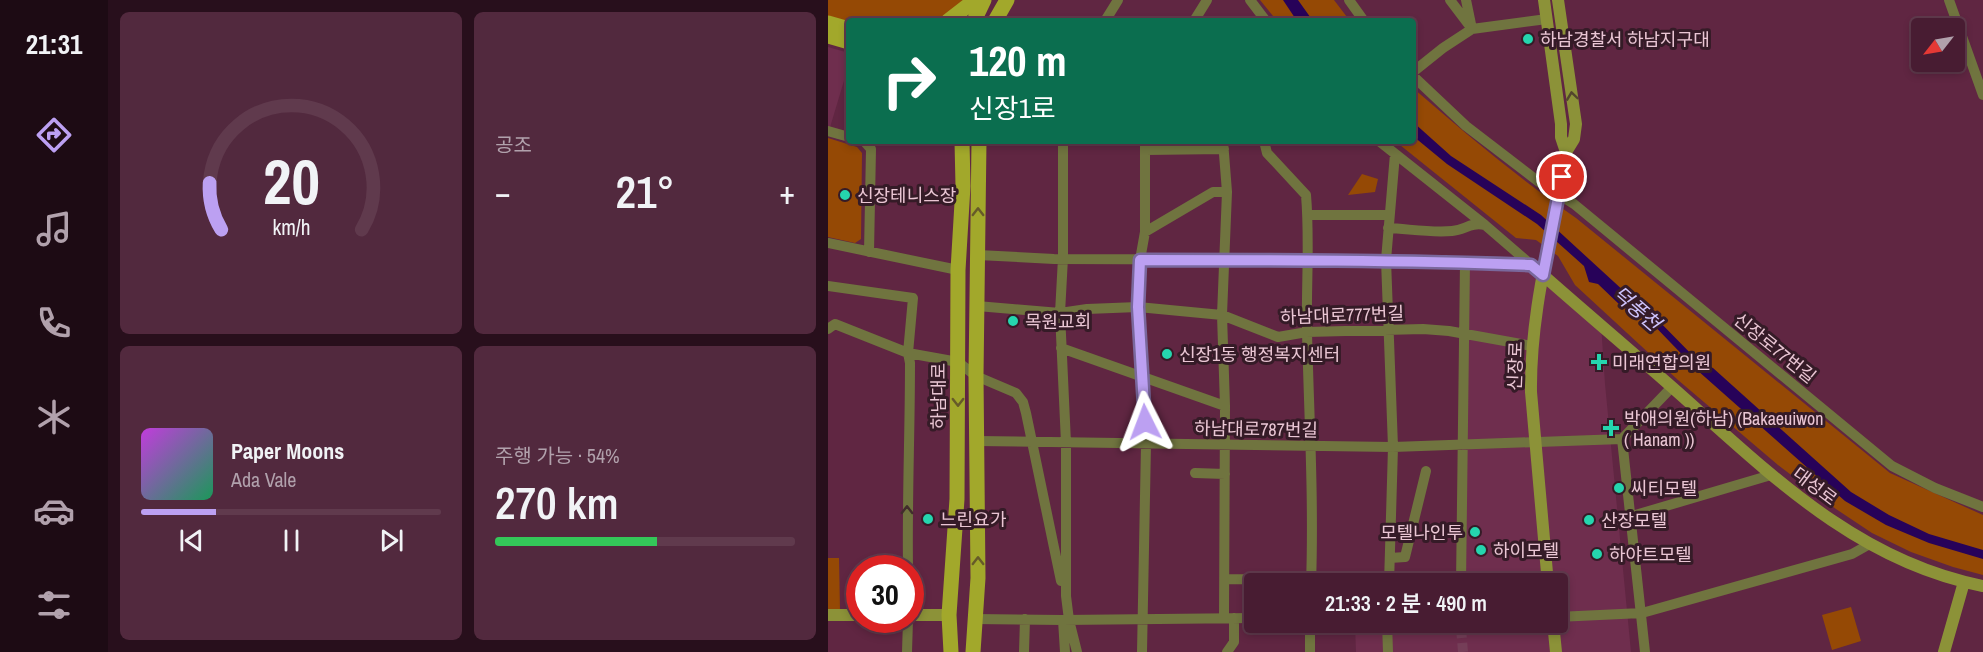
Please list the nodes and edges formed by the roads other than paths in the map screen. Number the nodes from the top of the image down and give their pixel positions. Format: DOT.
graph roads {
  1 [pos="1007,0"];
  2 [pos="1118,0"];
  3 [pos="1207,0"];
  4 [pos="1250,0"];
  5 [pos="1349,0"];
  6 [pos="1450,0"];
  7 [pos="1466,0"];
  8 [pos="1544,0"];
  9 [pos="1558,0"];
  10 [pos="1949,0"];
  11 [pos="980,1"];
  12 [pos="953,18"];
  13 [pos="977,18"];
  14 [pos="997,18"];
  15 [pos="1107,18"];
  16 [pos="1196,18"];
  17 [pos="1264,18"];
  18 [pos="1362,18"];
  19 [pos="1547,19"];
  20 [pos="828,23"];
  21 [pos="846,28"];
  22 [pos="1472,29"];
  23 [pos="828,36"];
  24 [pos="1563,36"];
  25 [pos="1549,37"];
  26 [pos="846,41"];
  27 [pos="1416,71"];
  28 [pos="1416,77"];
  29 [pos="1983,95"];
  30 [pos="828,131"];
  31 [pos="846,135"];
  32 [pos="867,144"];
  33 [pos="955,144"];
  34 [pos="962,144"];
  35 [pos="979,144"];
  36 [pos="1063,144"];
  37 [pos="1265,144"];
  38 [pos="1383,144"];
  39 [pos="1224,145"];
  40 [pos="1145,146"];
  41 [pos="1566,152"];
  42 [pos="1395,154"];
  43 [pos="963,186"];
  44 [pos="1227,192"];
  45 [pos="1558,197"];
  46 [pos="1308,215"];
  47 [pos="1389,216"];
  48 [pos="1485,225"];
  49 [pos="1388,228"];
  50 [pos="1145,232"];
  51 [pos="828,243"];
  52 [pos="869,252"];
  53 [pos="978,255"];
  54 [pos="1063,258"];
  55 [pos="1140,260"];
  56 [pos="1224,260"];
  57 [pos="1308,260"];
  58 [pos="1386,260"];
  59 [pos="1465,262"];
  60 [pos="1531,265"];
  61 [pos="958,270"];
  62 [pos="1543,275"];
  63 [pos="828,286"];
  64 [pos="977,306"];
  65 [pos="1138,307"];
  66 [pos="1060,313"];
  67 [pos="1222,315"];
  68 [pos="830,325"];
  69 [pos="1387,329"];
  70 [pos="1307,332"];
  71 [pos="1464,333"];
  72 [pos="1532,346"];
  73 [pos="1061,348"];
  74 [pos="908,353"];
  75 [pos="958,363"];
  76 [pos="976,376"];
  77 [pos="1143,377"];
  78 [pos="1672,387"];
  79 [pos="1224,406"];
  80 [pos="1623,440"];
  81 [pos="977,441"];
  82 [pos="1535,442"];
  83 [pos="1033,443"];
  84 [pos="1066,443"];
  85 [pos="1146,444"];
  86 [pos="1224,445"];
  87 [pos="1312,446"];
  88 [pos="1462,446"];
  89 [pos="1392,447"];
  90 [pos="1426,471"];
  91 [pos="1195,472"];
  92 [pos="1225,474"];
  93 [pos="1771,475"];
  94 [pos="1983,507"];
  95 [pos="1632,516"];
  96 [pos="1868,544"];
  97 [pos="908,555"];
  98 [pos="1390,558"];
  99 [pos="1312,573"];
  100 [pos="1389,573"];
  101 [pos="1461,573"];
  102 [pos="1547,573"];
  103 [pos="1225,579"];
  104 [pos="1244,580"];
  105 [pos="1964,582"];
  106 [pos="1983,586"];
  107 [pos="1066,596"];
  108 [pos="1642,613"];
  109 [pos="828,615"];
  110 [pos="846,615"];
  111 [pos="924,615"];
  112 [pos="949,615"];
  113 [pos="1568,616"];
  114 [pos="1229,618"];
  115 [pos="1244,618"];
  116 [pos="974,619"];
  117 [pos="1025,619"];
  118 [pos="1066,620"];
  119 [pos="1142,620"];
  120 [pos="908,633"];
  121 [pos="1310,633"];
  122 [pos="1387,633"];
  123 [pos="1554,633"];
  124 [pos="907,652"];
  125 [pos="951,652"];
  126 [pos="973,652"];
  127 [pos="1024,652"];
  128 [pos="1065,652"];
  129 [pos="1077,652"];
  130 [pos="1142,652"];
  131 [pos="1227,652"];
  132 [pos="1310,652"];
  133 [pos="1388,652"];
  134 [pos="1556,652"];
  135 [pos="1645,652"];
  136 [pos="1944,652"];
  1 -- 14 [label="main road"];
  2 -- 15 [label="street"];
  3 -- 16 [label="street"];
  4 -- 17 [label="street"];
  5 -- 18 [label="street"];
  6 -- 22 [label="street"];
  7 -- 22 [label="street"];
  8 -- 19 [label="street, 신장로"];
  9 -- 24 [label="street, 신장로"];
  10 -- 29 [label="street"];
  11 -- 12 [label="main road"];
  11 -- 13 [label="main road"];
  19 -- 22 [label="street"];
  19 -- 25 [label="street, 신장로"];
  20 -- 21 [label="main road"];
  22 -- 27 [label="street"];
  23 -- 26 [label="main road"];
  24 -- 25 [label="street"];
  41 -- 24 [label="street, 신장로, one-way"];
  25 -- 41 [label="street, 신장로"];
  28 -- 45 [label="street, 신장로77번길"];
  30 -- 31 [label="street"];
  32 -- 52 [label="street"];
  33 -- 43 [label="main road"];
  34 -- 43 [label="main road, 하남대로"];
  53 -- 35 [label="main road, 하남대로, one-way"];
  36 -- 54 [label="street"];
  37 -- 46 [label="street"];
  38 -- 42 [label="street"];
  39 -- 40 [label="street"];
  39 -- 44 [label="street"];
  40 -- 50 [label="street"];
  41 -- 45 [label="street, 신장로"];
  42 -- 47 [label="street"];
  42 -- 48 [label="street"];
  43 -- 61 [label="main road, 하남대로"];
  44 -- 50 [label="street"];
  44 -- 56 [label="street"];
  45 -- 62 [label="street, 신장로"];
  45 -- 94 [label="street, 신장로77번길"];
  46 -- 47 [label="street"];
  46 -- 57 [label="street"];
  47 -- 49 [label="street"];
  48 -- 49 [label="street"];
  48 -- 60 [label="street"];
  49 -- 58 [label="street"];
  50 -- 55 [label="street"];
  51 -- 52 [label="street"];
  52 -- 61 [label="street"];
  53 -- 54 [label="street"];
  53 -- 64 [label="main road, 하남대로"];
  54 -- 55 [label="street"];
  54 -- 66 [label="street"];
  55 -- 56 [label="street"];
  55 -- 65 [label="street"];
  56 -- 57 [label="street"];
  56 -- 67 [label="street"];
  57 -- 58 [label="street"];
  57 -- 70 [label="street"];
  58 -- 59 [label="street"];
  58 -- 69 [label="street"];
  59 -- 60 [label="street"];
  59 -- 71 [label="street"];
  60 -- 62 [label="street"];
  61 -- 75 [label="main road, 하남대로"];
  62 -- 72 [label="street, 신장로"];
  62 -- 78 [label="street, 대성로"];
  63 -- 74 [label="street"];
  64 -- 66 [label="street, 하남대로777번길"];
  64 -- 76 [label="main road, 하남대로"];
  65 -- 66 [label="street, 하남대로777번길"];
  65 -- 67 [label="street, 하남대로777번길"];
  65 -- 77 [label="street"];
  66 -- 73 [label="street"];
  67 -- 70 [label="street, 하남대로777번길"];
  67 -- 79 [label="street"];
  68 -- 74 [label="street"];
  69 -- 70 [label="street, 하남대로777번길"];
  69 -- 71 [label="street, 하남대로777번길"];
  69 -- 89 [label="street"];
  70 -- 87 [label="street"];
  71 -- 72 [label="street, 하남대로777번길"];
  71 -- 88 [label="street"];
  72 -- 82 [label="street, 신장로"];
  73 -- 77 [label="street"];
  73 -- 84 [label="street"];
  74 -- 75 [label="street"];
  97 -- 74 [label="street, one-way"];
  75 -- 76 [label="street"];
  75 -- 112 [label="main road, 하남대로, one-way"];
  76 -- 81 [label="main road, 하남대로"];
  76 -- 83 [label="street"];
  77 -- 79 [label="street"];
  77 -- 85 [label="street"];
  78 -- 80 [label="street"];
  78 -- 93 [label="street, 대성로"];
  79 -- 86 [label="street"];
  80 -- 82 [label="street, 하남대로787번길"];
  80 -- 95 [label="street"];
  81 -- 83 [label="street, 하남대로787번길"];
  116 -- 81 [label="main road, 하남대로, one-way"];
  82 -- 88 [label="street, 하남대로787번길"];
  82 -- 102 [label="street, 신장로"];
  83 -- 84 [label="street, 하남대로787번길"];
  83 -- 107 [label="street"];
  84 -- 85 [label="street, 하남대로787번길"];
  84 -- 107 [label="street"];
  85 -- 86 [label="street, 하남대로787번길"];
  85 -- 119 [label="street"];
  86 -- 87 [label="street, 하남대로787번길"];
  86 -- 92 [label="street"];
  87 -- 89 [label="street, 하남대로787번길"];
  87 -- 99 [label="street"];
  88 -- 89 [label="street, 하남대로787번길"];
  88 -- 101 [label="street"];
  89 -- 98 [label="street"];
  90 -- 98 [label="street"];
  91 -- 92 [label="street"];
  92 -- 103 [label="street"];
  93 -- 95 [label="street"];
  93 -- 96 [label="street, 대성로"];
  95 -- 108 [label="street"];
  96 -- 105 [label="street, 대성로"];
  96 -- 108 [label="street"];
  98 -- 100 [label="street"];
  103 -- 104 [label="street"];
  103 -- 114 [label="street"];
  105 -- 106 [label="street, 대성로"];
  105 -- 136 [label="street"];
  107 -- 118 [label="street"];
  108 -- 113 [label="street"];
  108 -- 135 [label="street"];
  109 -- 110 [label="street"];
  111 -- 112 [label="street"];
  112 -- 125 [label="main road, 하남대로"];
  114 -- 115 [label="street"];
  114 -- 119 [label="street"];
  114 -- 131 [label="street"];
  116 -- 117 [label="street"];
  116 -- 126 [label="main road, 하남대로"];
  117 -- 118 [label="street"];
  117 -- 127 [label="street"];
  118 -- 119 [label="street"];
  118 -- 128 [label="street"];
  118 -- 129 [label="street"];
  119 -- 130 [label="street"];
  120 -- 124 [label="street"];
  121 -- 132 [label="street"];
  122 -- 133 [label="street"];
  123 -- 134 [label="street"];
}
